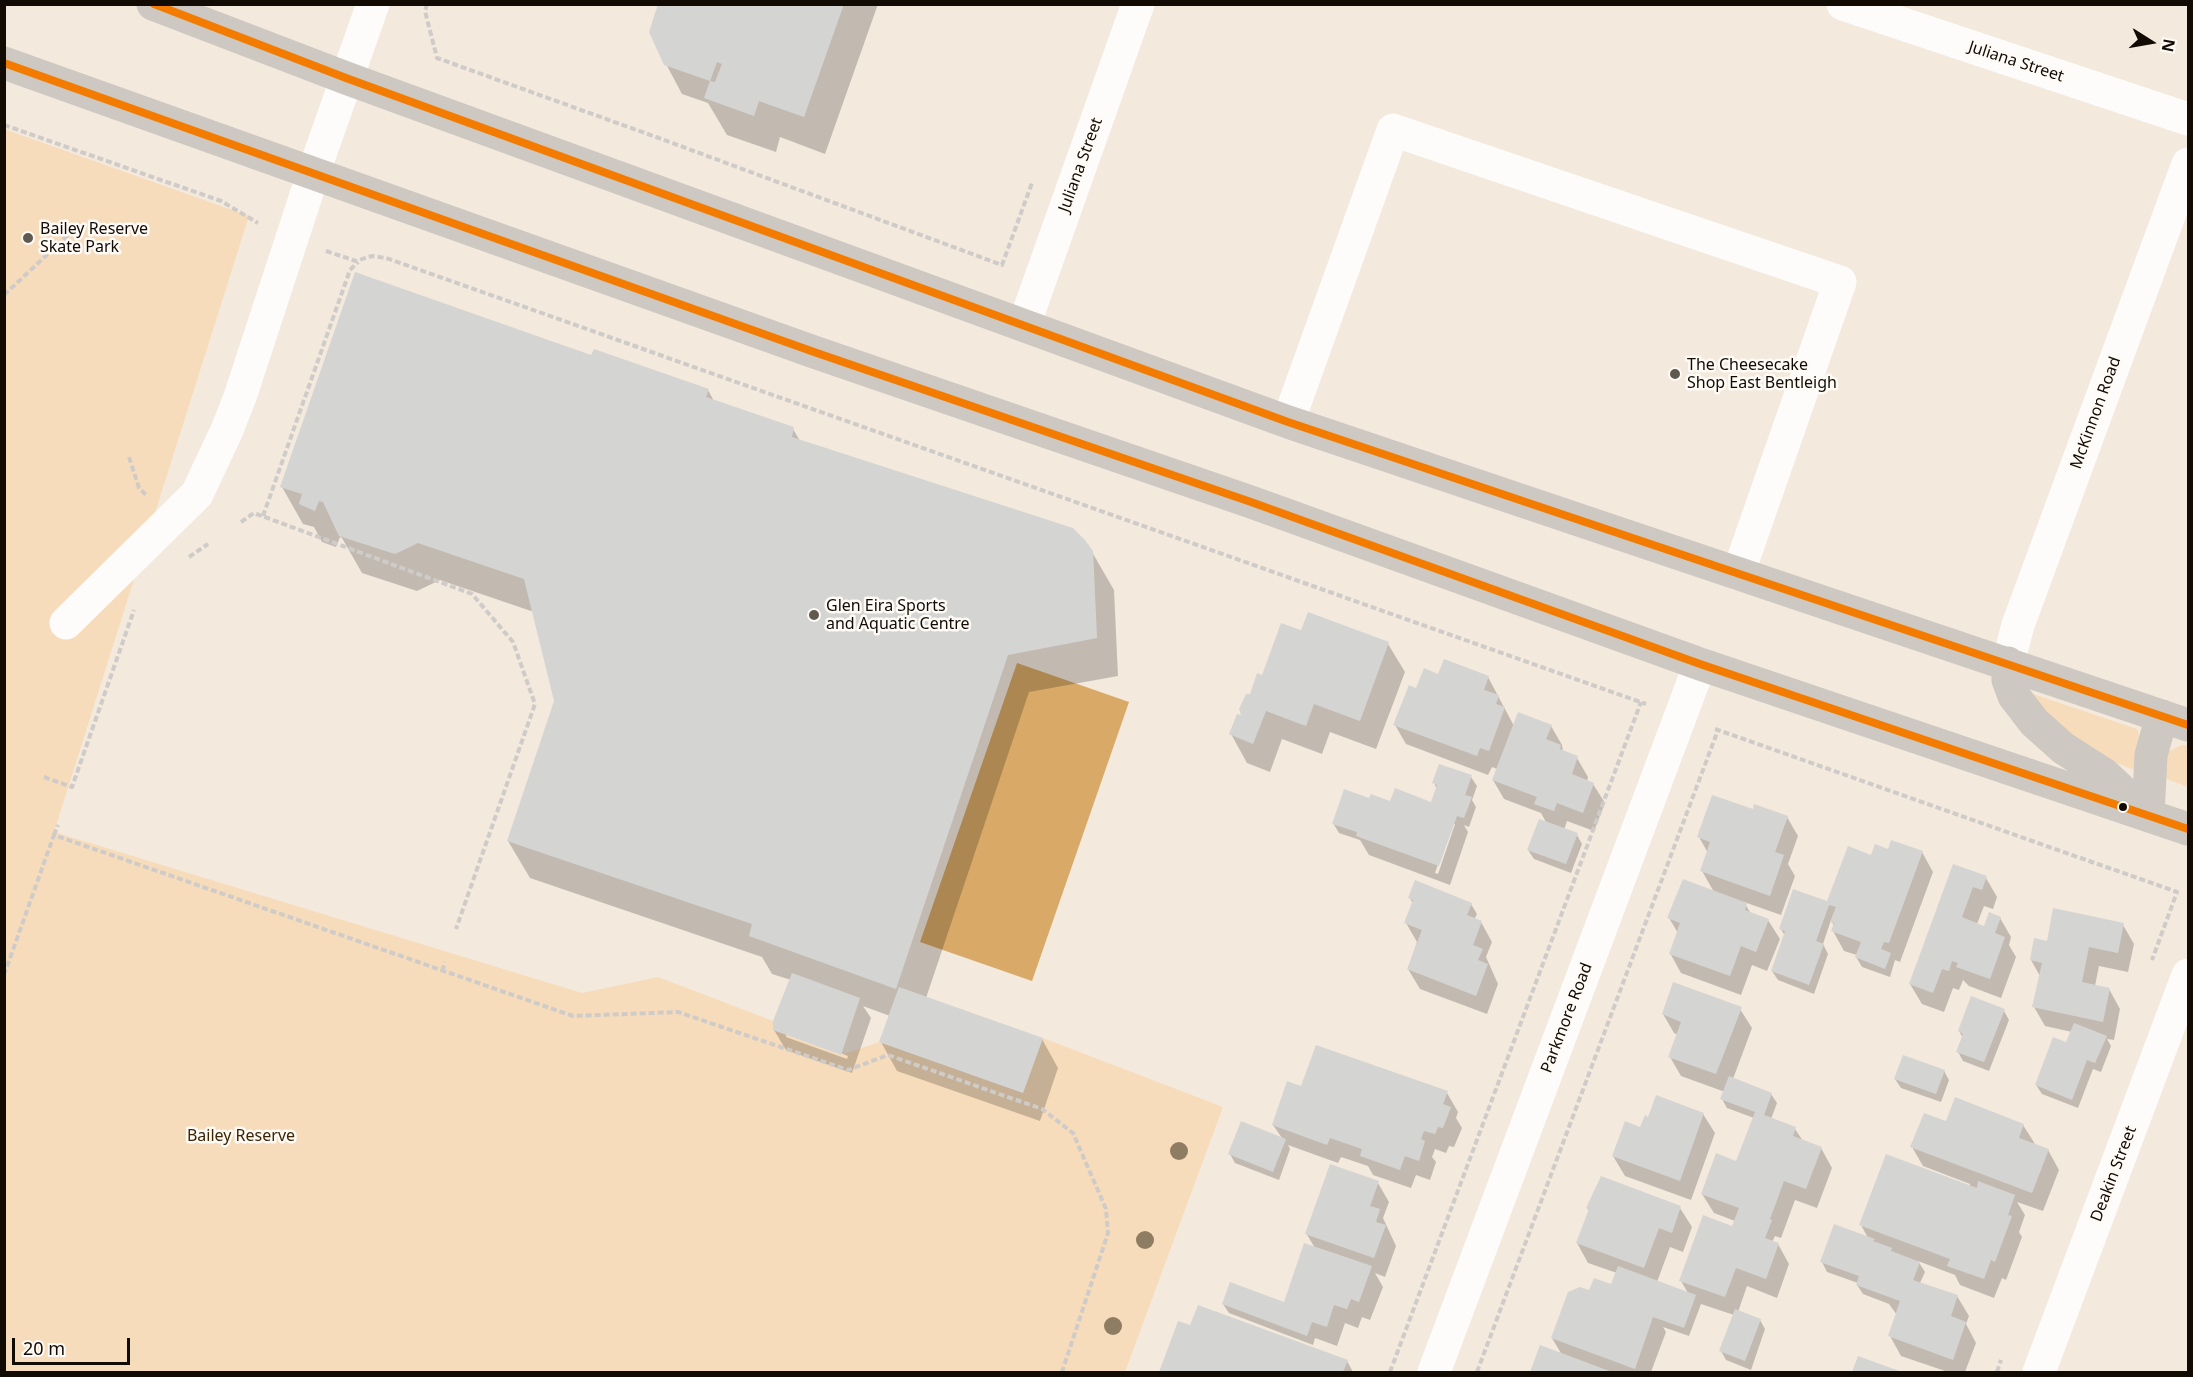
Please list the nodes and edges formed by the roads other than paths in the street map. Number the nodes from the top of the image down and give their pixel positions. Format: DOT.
graph roads {
  1 [pos="153,4"];
  2 [pos="373,4"];
  3 [pos="1138,4"];
  4 [pos="1844,4"];
  5 [pos="4,63"];
  6 [pos="346,78"];
  7 [pos="2188,119"];
  8 [pos="2188,164"];
  9 [pos="313,174"];
  10 [pos="1024,325"];
  11 [pos="1288,422"];
  12 [pos="1738,574"];
  13 [pos="66,622"];
  14 [pos="2008,663"];
  15 [pos="1700,664"];
  16 [pos="2175,720"];
  17 [pos="2148,815"];
  18 [pos="2188,829"];
  19 [pos="2188,975"];
  20 [pos="1434,1372"];
  21 [pos="2039,1372"];
  1 -- 6 [label="main road"];
  2 -- 6 [label="street"];
  3 -- 10 [label="street, Juliana Street"];
  4 -- 7 [label="street, Juliana Street"];
  5 -- 9 [label="main road"];
  6 -- 9 [label="street"];
  6 -- 10 [label="main road"];
  8 -- 14 [label="street, McKinnon Road"];
  9 -- 13 [label="street"];
  9 -- 15 [label="main road"];
  10 -- 11 [label="main road"];
  11 -- 12 [label="main road"];
  11 -- 12 [label="street"];
  12 -- 14 [label="main road"];
  14 -- 16 [label="main road"];
  14 -- 17 [label="main road"];
  15 -- 17 [label="main road"];
  15 -- 20 [label="street, Parkmore Road"];
  16 -- 17 [label="main road"];
  17 -- 18 [label="main road"];
  19 -- 21 [label="street, Deakin Street"];
}
